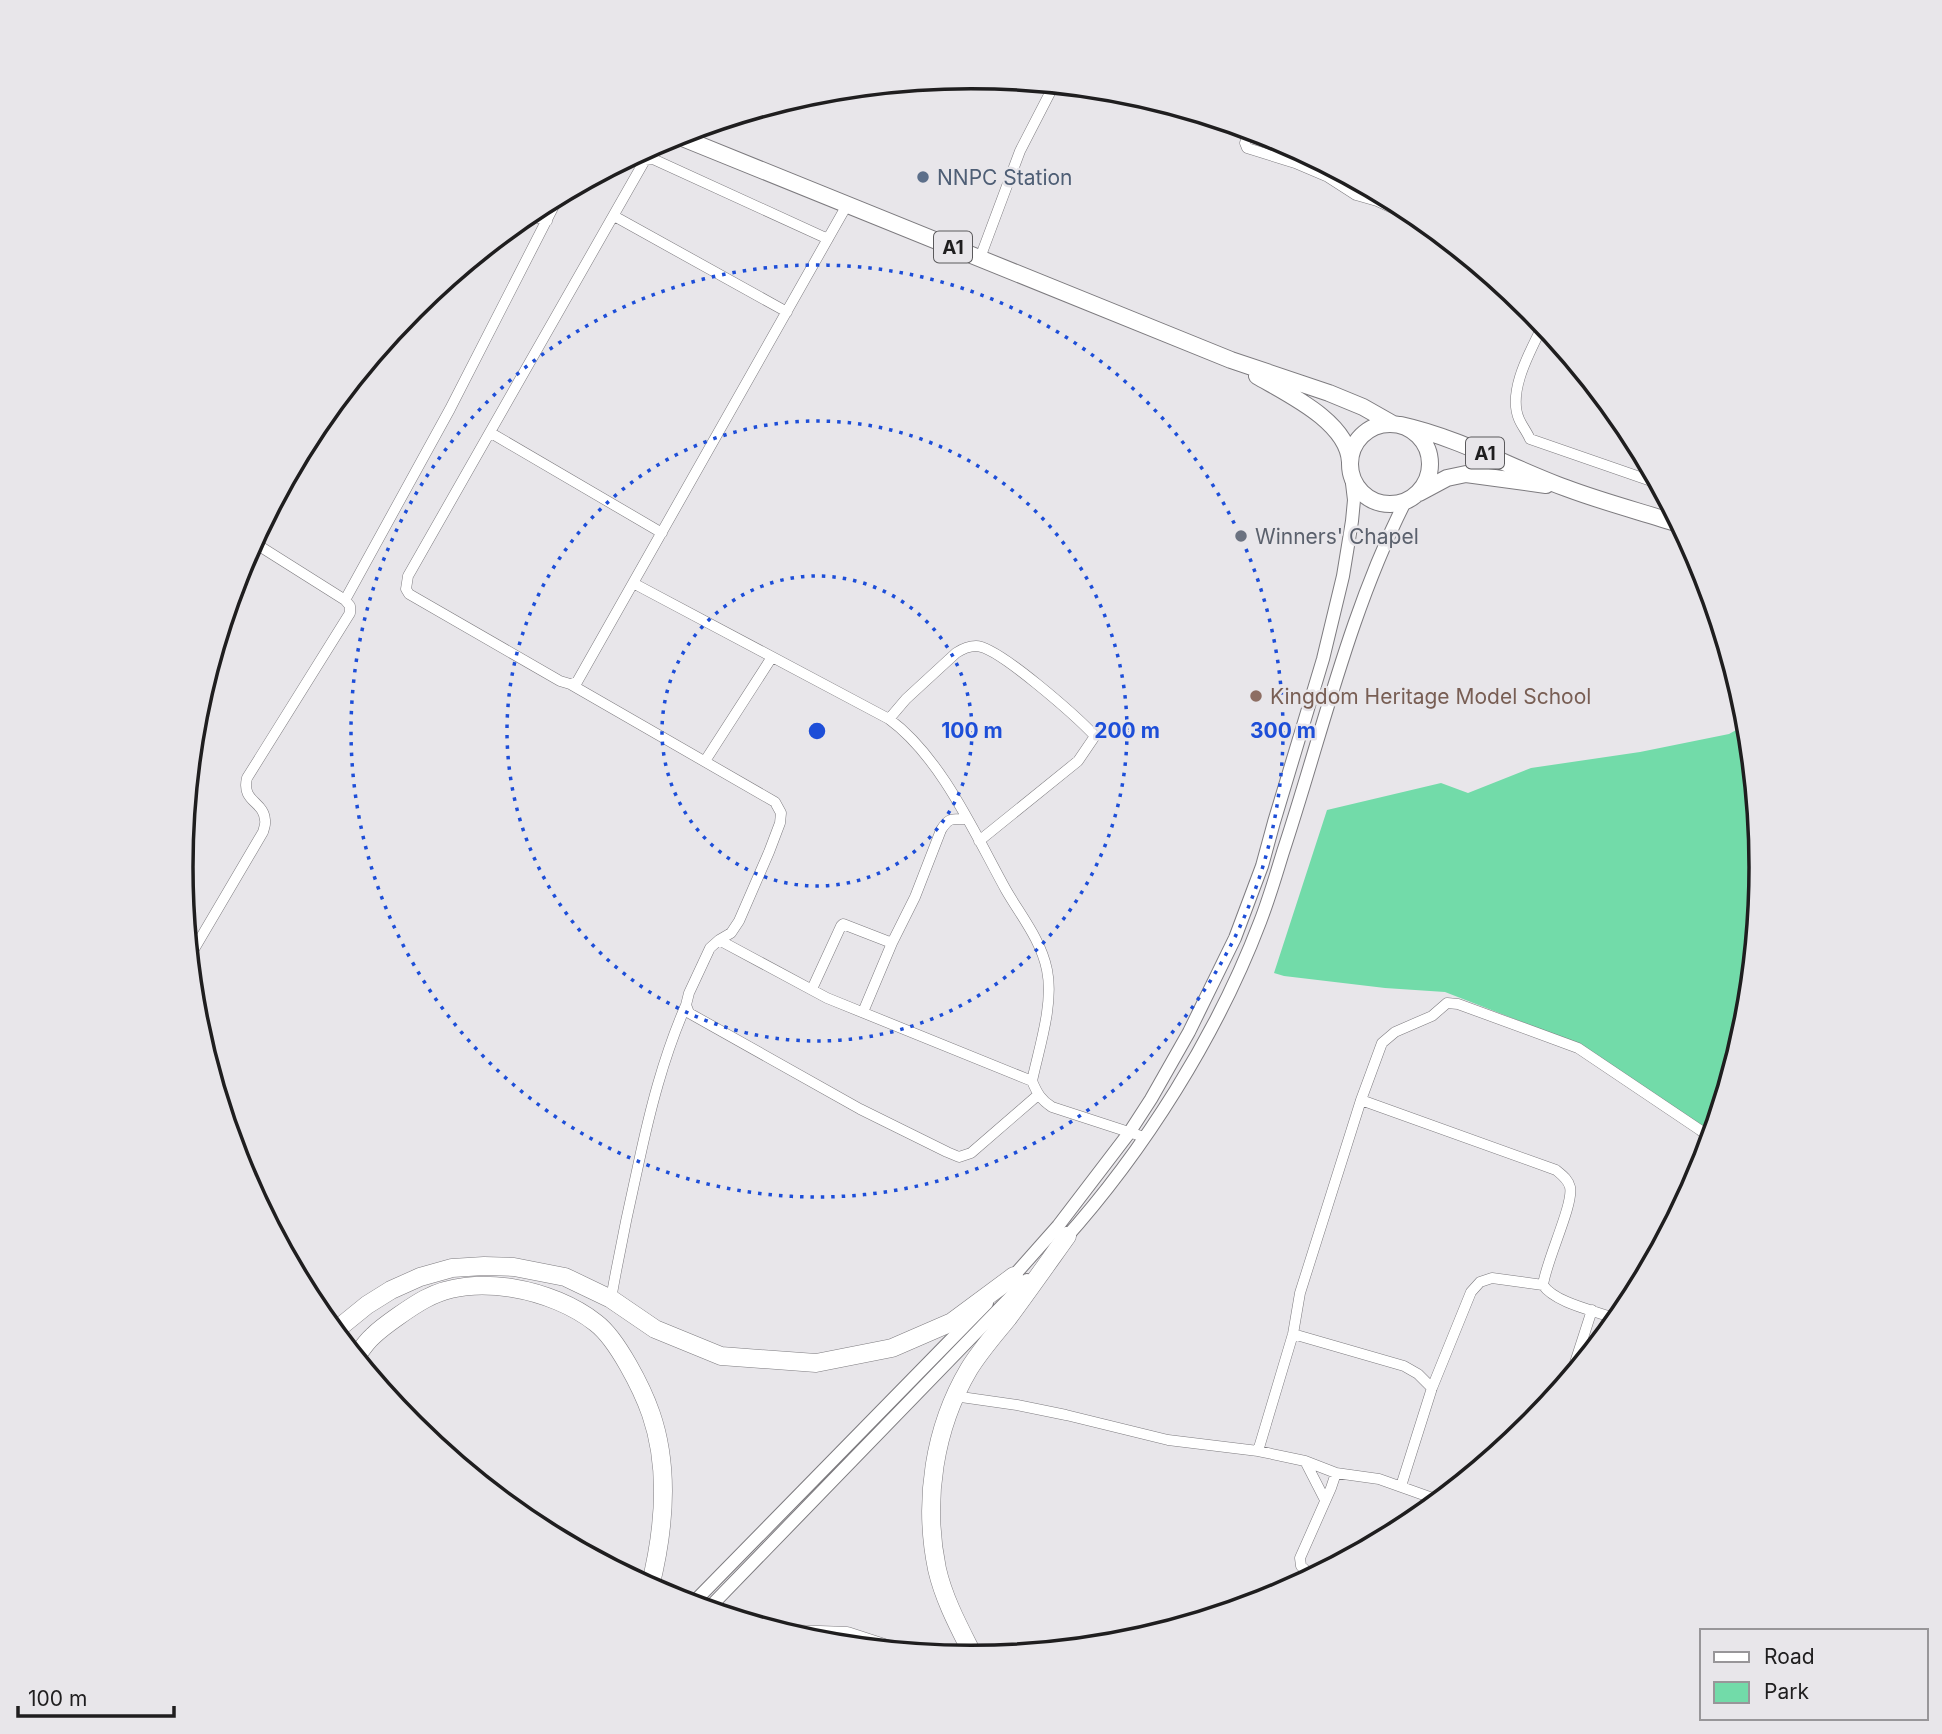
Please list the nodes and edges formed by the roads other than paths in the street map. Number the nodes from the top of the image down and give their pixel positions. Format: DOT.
graph roads {
  1 [pos="1050,94"];
  2 [pos="1246,140"];
  3 [pos="691,142"];
  4 [pos="647,160"];
  5 [pos="644,161"];
  6 [pos="1369,199"];
  7 [pos="847,205"];
  8 [pos="551,213"];
  9 [pos="614,216"];
  10 [pos="541,219"];
  11 [pos="547,221"];
  12 [pos="828,239"];
  13 [pos="980,258"];
  14 [pos="787,312"];
  15 [pos="1538,335"];
  16 [pos="1231,360"];
  17 [pos="1397,425"];
  18 [pos="491,433"];
  19 [pos="1351,470"];
  20 [pos="1646,479"];
  21 [pos="1565,488"];
  22 [pos="1411,498"];
  23 [pos="1668,520"];
  24 [pos="662,533"];
  25 [pos="262,548"];
  26 [pos="634,583"];
  27 [pos="345,600"];
  28 [pos="772,657"];
  29 [pos="570,684"];
  30 [pos="889,719"];
  31 [pos="705,761"];
  32 [pos="966,819"];
  33 [pos="1274,822"];
  34 [pos="1291,829"];
  35 [pos="979,841"];
  36 [pos="1235,938"];
  37 [pos="719,940"];
  38 [pos="197,943"];
  39 [pos="892,943"];
  40 [pos="1251,945"];
  41 [pos="812,989"];
  42 [pos="686,1005"];
  43 [pos="863,1012"];
  44 [pos="1032,1081"];
  45 [pos="1038,1095"];
  46 [pos="1361,1100"];
  47 [pos="1702,1131"];
  48 [pos="1129,1133"];
  49 [pos="1144,1137"];
  50 [pos="1067,1236"];
  51 [pos="1014,1276"];
  52 [pos="1543,1285"];
  53 [pos="611,1299"];
  54 [pos="1592,1310"];
  55 [pos="1606,1315"];
  56 [pos="343,1325"];
  57 [pos="1293,1334"];
  58 [pos="362,1350"];
  59 [pos="1580,1351"];
  60 [pos="1432,1388"];
  61 [pos="954,1396"];
  62 [pos="1258,1451"];
  63 [pos="1305,1461"];
  64 [pos="1336,1473"];
  65 [pos="1401,1486"];
  66 [pos="1428,1496"];
  67 [pos="1325,1500"];
  68 [pos="1305,1570"];
  69 [pos="652,1576"];
  70 [pos="700,1596"];
  71 [pos="716,1601"];
  72 [pos="968,1645"];
  1 -- 13 [label="street"];
  2 -- 6 [label="street"];
  3 -- 7 [label="highway, A1"];
  4 -- 12 [label="street"];
  5 -- 9 [label="street"];
  7 -- 12 [label="street"];
  7 -- 13 [label="highway, A1"];
  8 -- 11 [label="street"];
  9 -- 14 [label="street"];
  9 -- 18 [label="street"];
  10 -- 11 [label="street"];
  11 -- 27 [label="street"];
  12 -- 14 [label="street"];
  13 -- 16 [label="highway, A1"];
  14 -- 24 [label="street"];
  15 -- 20 [label="street"];
  16 -- 17 [label="highway, A1"];
  16 -- 19 [label="highway, A1"];
  17 -- 19 [label="highway"];
  17 -- 21 [label="highway, A1"];
  17 -- 22 [label="highway"];
  18 -- 24 [label="street"];
  18 -- 29 [label="street"];
  19 -- 22 [label="highway"];
  19 -- 33 [label="street"];
  21 -- 22 [label="highway, A1"];
  21 -- 23 [label="highway, A1"];
  22 -- 34 [label="street"];
  24 -- 26 [label="street"];
  25 -- 27 [label="street"];
  26 -- 28 [label="street"];
  26 -- 29 [label="street"];
  27 -- 38 [label="street"];
  28 -- 30 [label="street"];
  28 -- 31 [label="street"];
  29 -- 31 [label="street"];
  30 -- 32 [label="street"];
  30 -- 35 [label="street"];
  31 -- 37 [label="street"];
  32 -- 35 [label="street"];
  32 -- 39 [label="street"];
  33 -- 34 [label="street"];
  33 -- 36 [label="street"];
  34 -- 40 [label="street"];
  35 -- 44 [label="street"];
  36 -- 40 [label="street"];
  36 -- 48 [label="street"];
  37 -- 41 [label="street"];
  37 -- 42 [label="street"];
  39 -- 41 [label="street"];
  39 -- 43 [label="street"];
  40 -- 49 [label="street"];
  41 -- 43 [label="street"];
  42 -- 45 [label="street"];
  42 -- 53 [label="street"];
  43 -- 44 [label="street"];
  44 -- 45 [label="street"];
  45 -- 48 [label="street"];
  46 -- 47 [label="street"];
  46 -- 52 [label="street"];
  46 -- 57 [label="street"];
  48 -- 49 [label="street"];
  48 -- 51 [label="street"];
  49 -- 50 [label="street"];
  50 -- 61 [label="highway"];
  50 -- 71 [label="street"];
  51 -- 53 [label="highway"];
  51 -- 70 [label="street"];
  52 -- 54 [label="street"];
  52 -- 60 [label="street"];
  53 -- 56 [label="highway"];
  54 -- 55 [label="street"];
  54 -- 59 [label="street"];
  57 -- 60 [label="street"];
  57 -- 62 [label="street"];
  58 -- 69 [label="highway"];
  60 -- 65 [label="street"];
  61 -- 62 [label="street"];
  61 -- 72 [label="highway"];
  62 -- 63 [label="street"];
  63 -- 64 [label="street"];
  63 -- 67 [label="street"];
  64 -- 65 [label="street"];
  64 -- 67 [label="street"];
  65 -- 66 [label="street"];
  67 -- 68 [label="street"];
}
